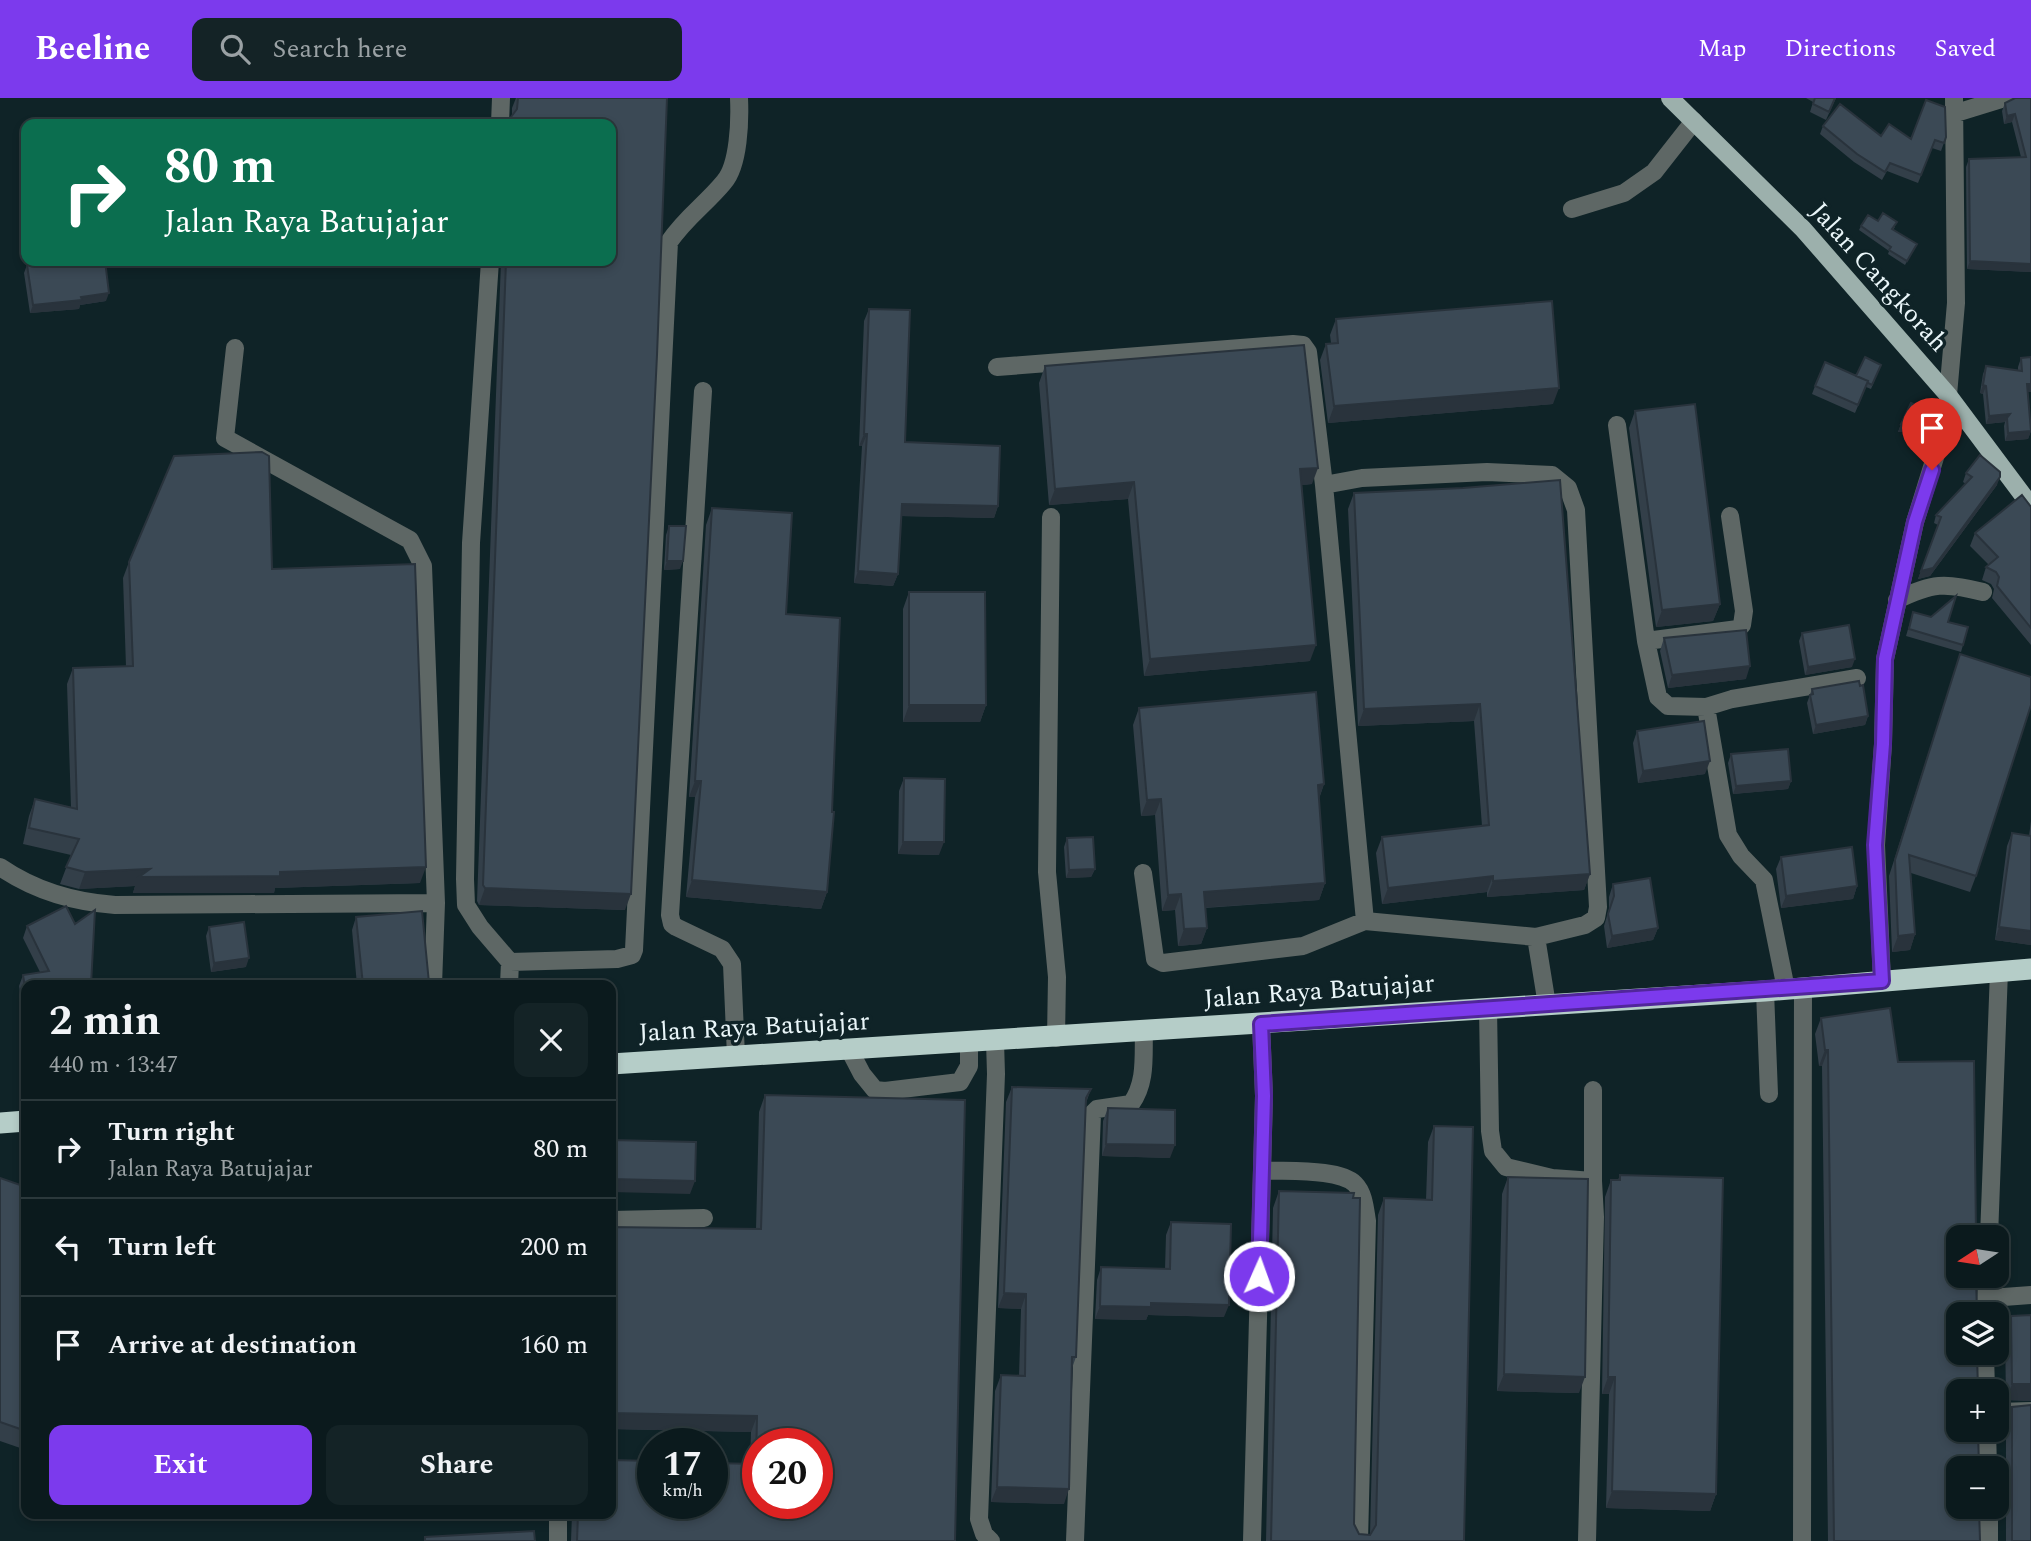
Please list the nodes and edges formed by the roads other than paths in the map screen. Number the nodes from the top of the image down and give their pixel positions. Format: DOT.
graph roads {
  1 [pos="501,98"];
  2 [pos="739,98"];
  3 [pos="1670,98"];
  4 [pos="2005,98"];
  5 [pos="1954,106"];
  6 [pos="500,119"];
  7 [pos="1694,121"];
  8 [pos="1572,209"];
  9 [pos="490,266"];
  10 [pos="235,348"];
  11 [pos="997,367"];
  12 [pos="704,391"];
  13 [pos="1948,395"];
  14 [pos="1616,425"];
  15 [pos="1324,485"];
  16 [pos="2031,506"];
  17 [pos="1730,516"];
  18 [pos="1051,517"];
  19 [pos="1983,592"];
  20 [pos="1897,600"];
  21 [pos="1646,641"];
  22 [pos="1857,678"];
  23 [pos="1706,707"];
  24 [pos="0,867"];
  25 [pos="1143,873"];
  26 [pos="436,903"];
  27 [pos="1365,921"];
  28 [pos="1536,937"];
  29 [pos="510,962"];
  30 [pos="2031,969"];
  31 [pos="1999,971"];
  32 [pos="433,980"];
  33 [pos="509,980"];
  34 [pos="1882,981"];
  35 [pos="1785,989"];
  36 [pos="1548,1005"];
  37 [pos="1488,1008"];
  38 [pos="1261,1024"];
  39 [pos="1144,1030"];
  40 [pos="1056,1038"];
  41 [pos="995,1041"];
  42 [pos="969,1043"];
  43 [pos="849,1049"];
  44 [pos="736,1056"];
  45 [pos="616,1064"];
  46 [pos="1592,1090"];
  47 [pos="1769,1094"];
  48 [pos="21,1121"];
  49 [pos="0,1123"];
  50 [pos="1262,1170"];
  51 [pos="1593,1181"];
  52 [pos="704,1218"];
  53 [pos="616,1220"];
  54 [pos="1989,1225"];
  55 [pos="2031,1295"];
  56 [pos="1990,1302"];
  57 [pos="2031,1411"];
  58 [pos="2009,1412"];
  59 [pos="558,1519"];
  60 [pos="1989,1519"];
  61 [pos="558,1541"];
  62 [pos="991,1541"];
  63 [pos="1075,1541"];
  64 [pos="1252,1541"];
  65 [pos="1359,1541"];
  66 [pos="1587,1541"];
  67 [pos="1802,1541"];
  68 [pos="1989,1541"];
  1 -- 6 [label="street"];
  2 -- 29 [label="street"];
  3 -- 7 [label="main road, Jalan Cangkorah"];
  4 -- 5 [label="street"];
  5 -- 13 [label="street"];
  7 -- 8 [label="street"];
  7 -- 13 [label="main road, Jalan Cangkorah"];
  9 -- 29 [label="street"];
  10 -- 26 [label="street"];
  11 -- 15 [label="street"];
  12 -- 44 [label="street"];
  13 -- 16 [label="main road, Jalan Cangkorah"];
  13 -- 20 [label="street"];
  14 -- 21 [label="street"];
  15 -- 27 [label="street"];
  15 -- 28 [label="street"];
  17 -- 21 [label="street"];
  18 -- 40 [label="street"];
  19 -- 20 [label="street"];
  20 -- 34 [label="street"];
  21 -- 23 [label="street"];
  22 -- 23 [label="street"];
  23 -- 35 [label="street"];
  24 -- 26 [label="street"];
  25 -- 27 [label="street"];
  26 -- 32 [label="street"];
  27 -- 28 [label="street"];
  28 -- 36 [label="street"];
  29 -- 33 [label="street"];
  30 -- 31 [label="highway, Jalan Raya Batujajar"];
  31 -- 34 [label="highway, Jalan Raya Batujajar"];
  31 -- 54 [label="street"];
  34 -- 35 [label="highway, Jalan Raya Batujajar"];
  35 -- 36 [label="highway, Jalan Raya Batujajar"];
  35 -- 47 [label="street"];
  35 -- 67 [label="street"];
  36 -- 37 [label="highway, Jalan Raya Batujajar"];
  37 -- 38 [label="highway, Jalan Raya Batujajar"];
  37 -- 51 [label="street"];
  38 -- 39 [label="highway, Jalan Raya Batujajar"];
  38 -- 50 [label="street"];
  39 -- 40 [label="highway, Jalan Raya Batujajar"];
  39 -- 63 [label="street"];
  40 -- 41 [label="highway, Jalan Raya Batujajar"];
  41 -- 42 [label="highway, Jalan Raya Batujajar"];
  41 -- 62 [label="street"];
  42 -- 43 [label="highway, Jalan Raya Batujajar"];
  42 -- 43 [label="street"];
  43 -- 44 [label="highway, Jalan Raya Batujajar"];
  44 -- 45 [label="highway, Jalan Raya Batujajar"];
  46 -- 51 [label="street"];
  48 -- 49 [label="highway"];
  50 -- 64 [label="street"];
  50 -- 65 [label="street"];
  51 -- 66 [label="street"];
  52 -- 53 [label="street"];
  55 -- 56 [label="street"];
  57 -- 58 [label="street"];
  59 -- 61 [label="street"];
  60 -- 68 [label="street"];
}
